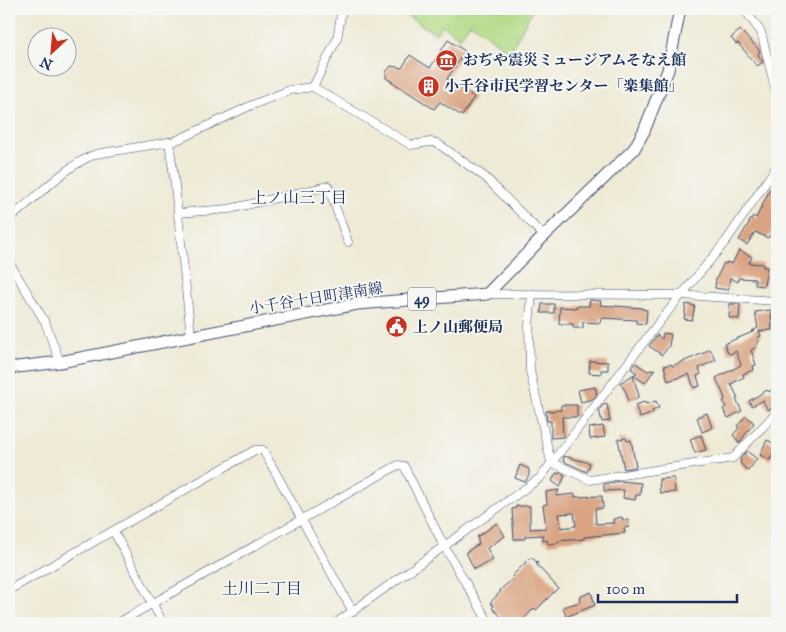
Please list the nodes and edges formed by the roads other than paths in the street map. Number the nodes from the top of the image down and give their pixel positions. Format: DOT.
graph roads {
  1 [pos="342,9"];
  2 [pos="680,9"];
  3 [pos="744,9"];
  4 [pos="313,87"];
  5 [pos="777,96"];
  6 [pos="169,142"];
  7 [pos="777,166"];
  8 [pos="178,213"];
  9 [pos="9,219"];
  10 [pos="544,236"];
  11 [pos="348,242"];
  12 [pos="9,262"];
  13 [pos="487,294"];
  14 [pos="532,294"];
  15 [pos="681,295"];
  16 [pos="777,301"];
  17 [pos="191,336"];
  18 [pos="60,362"];
  19 [pos="9,368"];
  20 [pos="777,412"];
  21 [pos="551,462"];
  22 [pos="300,520"];
  23 [pos="114,532"];
  24 [pos="444,546"];
  25 [pos="9,590"];
  26 [pos="153,604"];
  27 [pos="353,612"];
  28 [pos="118,623"];
  29 [pos="163,623"];
  30 [pos="336,623"];
  31 [pos="489,623"];
  1 -- 4 [label="street"];
  2 -- 10 [label="main road"];
  3 -- 5 [label="street"];
  4 -- 6 [label="street"];
  4 -- 10 [label="street"];
  6 -- 8 [label="street"];
  6 -- 9 [label="street"];
  7 -- 15 [label="street"];
  8 -- 11 [label="street"];
  8 -- 17 [label="street"];
  10 -- 13 [label="main road"];
  12 -- 18 [label="street"];
  13 -- 14 [label="street"];
  13 -- 17 [label="main road, 小千谷十日町津南線 / 49"];
  14 -- 15 [label="street"];
  14 -- 21 [label="street"];
  15 -- 16 [label="street"];
  15 -- 21 [label="street"];
  17 -- 18 [label="main road, 小千谷十日町津南線 / 49"];
  18 -- 19 [label="main road, 小千谷十日町津南線 / 49"];
  20 -- 21 [label="street"];
  21 -- 24 [label="street"];
  22 -- 23 [label="street"];
  22 -- 24 [label="street"];
  22 -- 26 [label="street"];
  22 -- 27 [label="street"];
  23 -- 25 [label="street"];
  23 -- 26 [label="street"];
  24 -- 27 [label="street"];
  24 -- 31 [label="street"];
  26 -- 28 [label="street"];
  26 -- 29 [label="street"];
  27 -- 30 [label="street"];
}
